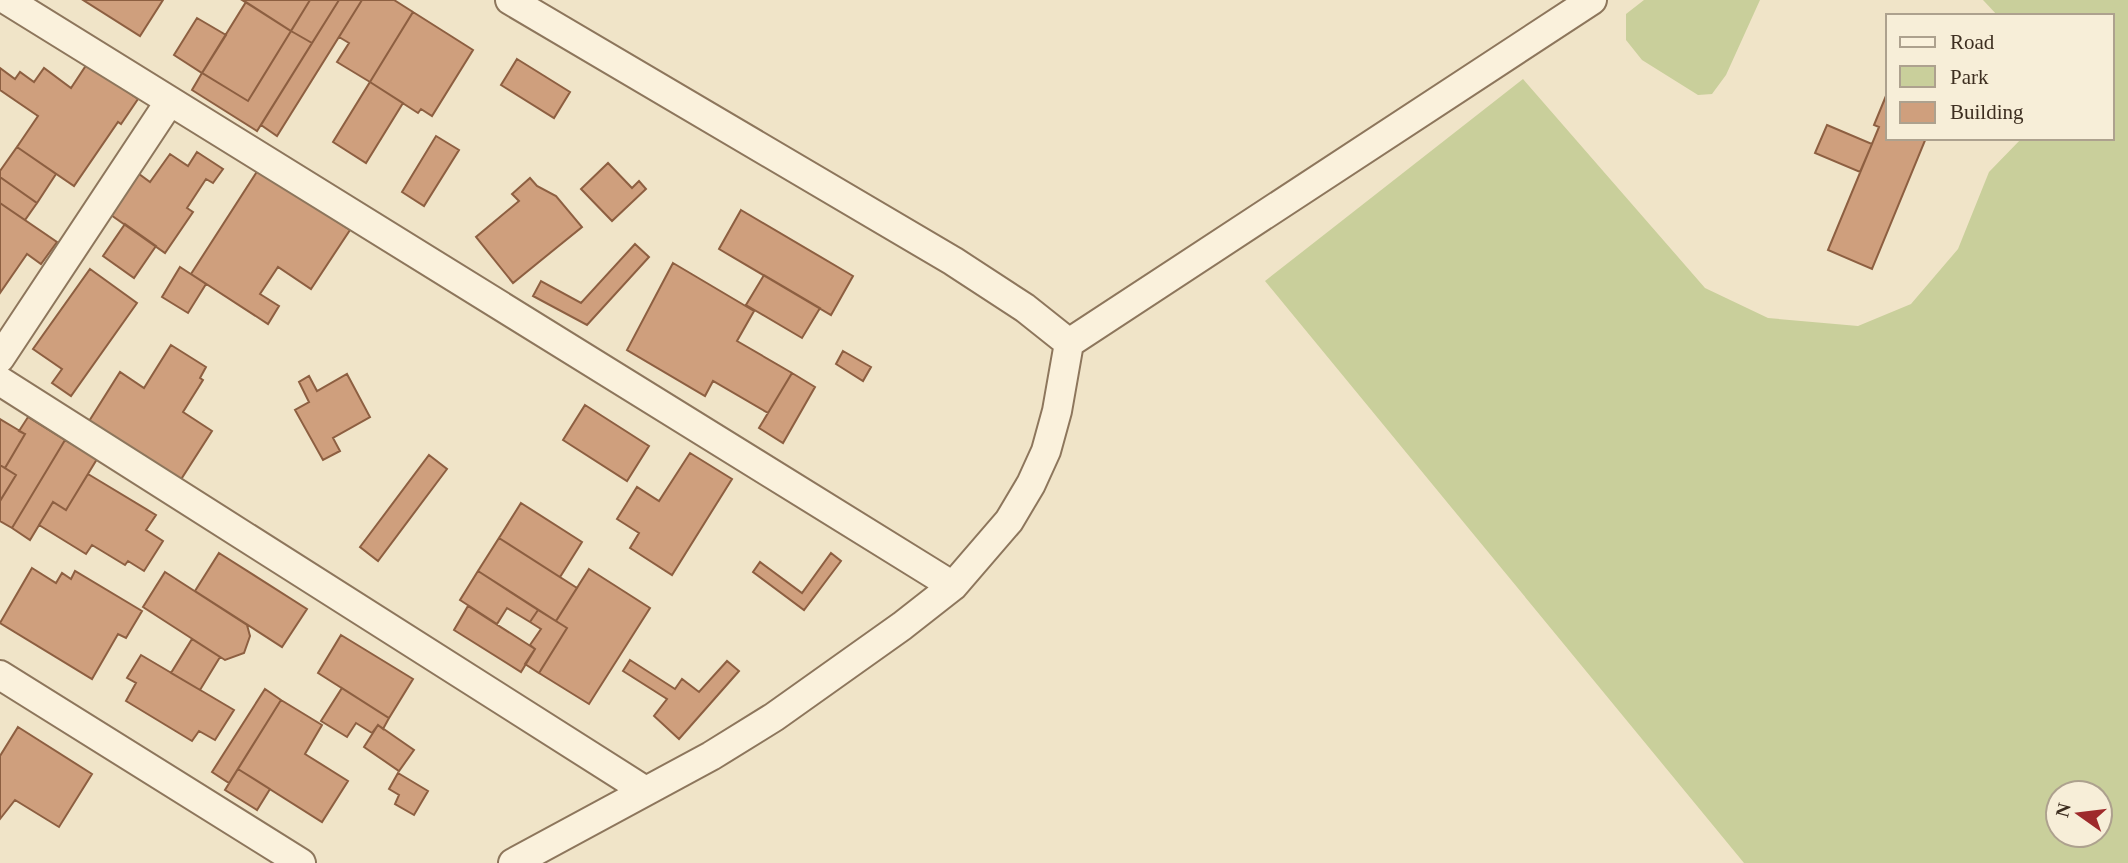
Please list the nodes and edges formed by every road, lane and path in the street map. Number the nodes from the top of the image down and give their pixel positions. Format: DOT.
graph roads {
  1 [pos="7,0"];
  2 [pos="510,0"];
  3 [pos="1592,0"];
  4 [pos="170,101"];
  5 [pos="1069,343"];
  6 [pos="0,358"];
  7 [pos="0,381"];
  8 [pos="953,586"];
  9 [pos="0,675"];
  10 [pos="644,790"];
  11 [pos="301,863"];
  12 [pos="513,863"];
  1 -- 4 [label="street"];
  2 -- 5 [label="street"];
  3 -- 5 [label="street"];
  4 -- 6 [label="street"];
  4 -- 8 [label="street"];
  5 -- 8 [label="street"];
  7 -- 10 [label="street"];
  8 -- 10 [label="street"];
  9 -- 11 [label="street"];
  10 -- 12 [label="street"];
}
